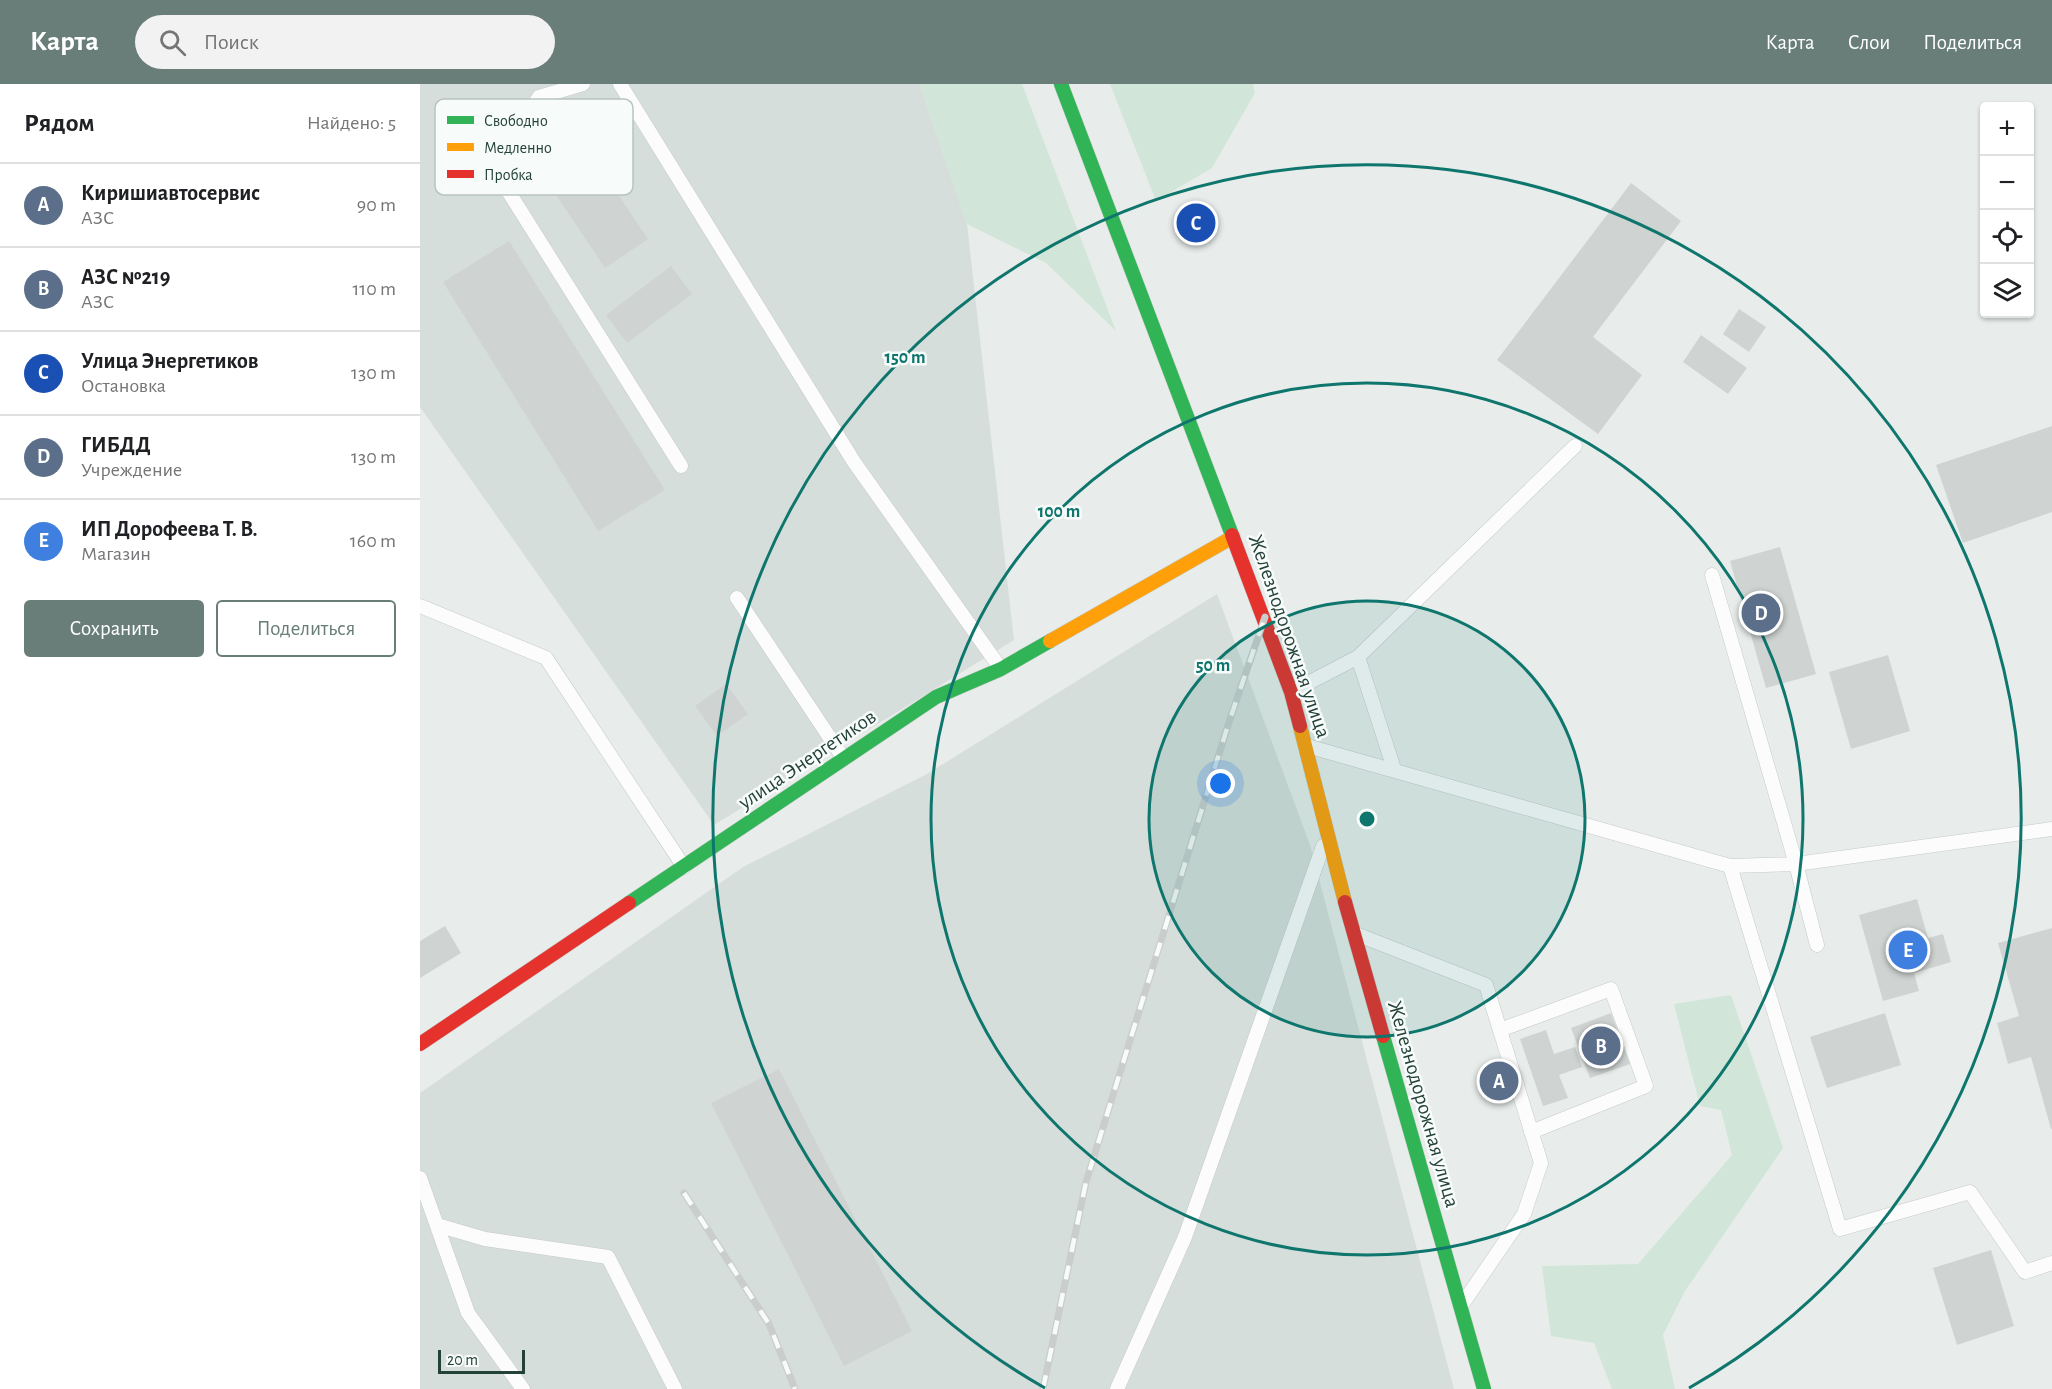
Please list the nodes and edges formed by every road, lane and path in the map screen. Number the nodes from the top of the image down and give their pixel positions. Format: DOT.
graph roads {
  1 [pos="583,84"];
  2 [pos="620,84"];
  3 [pos="1061,84"];
  4 [pos="538,99"];
  5 [pos="629,99"];
  6 [pos="633,105"];
  7 [pos="511,195"];
  8 [pos="1575,446"];
  9 [pos="681,466"];
  10 [pos="1233,537"];
  11 [pos="1712,575"];
  12 [pos="737,598"];
  13 [pos="420,606"];
  14 [pos="1358,657"];
  15 [pos="1001,669"];
  16 [pos="1291,692"];
  17 [pos="1307,746"];
  18 [pos="844,759"];
  19 [pos="1394,769"];
  20 [pos="2052,829"];
  21 [pos="1328,832"];
  22 [pos="1796,864"];
  23 [pos="1730,866"];
  24 [pos="684,867"];
  25 [pos="1353,933"];
  26 [pos="1816,945"];
  27 [pos="1500,1030"];
  28 [pos="420,1044"];
  29 [pos="1531,1132"];
  30 [pos="420,1178"];
  31 [pos="437,1225"];
  32 [pos="2052,1263"];
  33 [pos="1460,1307"];
  34 [pos="523,1389"];
  35 [pos="675,1389"];
  36 [pos="1116,1389"];
  37 [pos="1484,1389"];
  1 -- 4 [label="lane"];
  2 -- 5 [label="lane"];
  3 -- 10 [label="street, Железнодорожная улица"];
  6 -- 15 [label="lane"];
  7 -- 9 [label="lane"];
  8 -- 14 [label="lane"];
  10 -- 15 [label="street, улица Энергетиков"];
  10 -- 16 [label="street, Железнодорожная улица"];
  11 -- 22 [label="lane"];
  12 -- 18 [label="lane"];
  13 -- 24 [label="lane"];
  14 -- 16 [label="lane"];
  14 -- 19 [label="lane"];
  15 -- 18 [label="street, улица Энергетиков"];
  16 -- 17 [label="street, Железнодорожная улица"];
  17 -- 19 [label="lane"];
  17 -- 21 [label="street, Железнодорожная улица"];
  18 -- 24 [label="street, улица Энергетиков"];
  19 -- 23 [label="lane"];
  20 -- 22 [label="lane"];
  21 -- 25 [label="street, Железнодорожная улица"];
  21 -- 36 [label="lane"];
  22 -- 23 [label="lane"];
  22 -- 26 [label="lane"];
  23 -- 32 [label="lane"];
  24 -- 28 [label="street, улица Энергетиков"];
  25 -- 27 [label="lane"];
  25 -- 33 [label="street, Железнодорожная улица"];
  27 -- 29 [label="lane"];
  27 -- 29 [label="lane"];
  29 -- 33 [label="lane"];
  30 -- 31 [label="lane"];
  31 -- 34 [label="lane"];
  31 -- 35 [label="lane"];
  33 -- 37 [label="street, Железнодорожная улица"];
}
